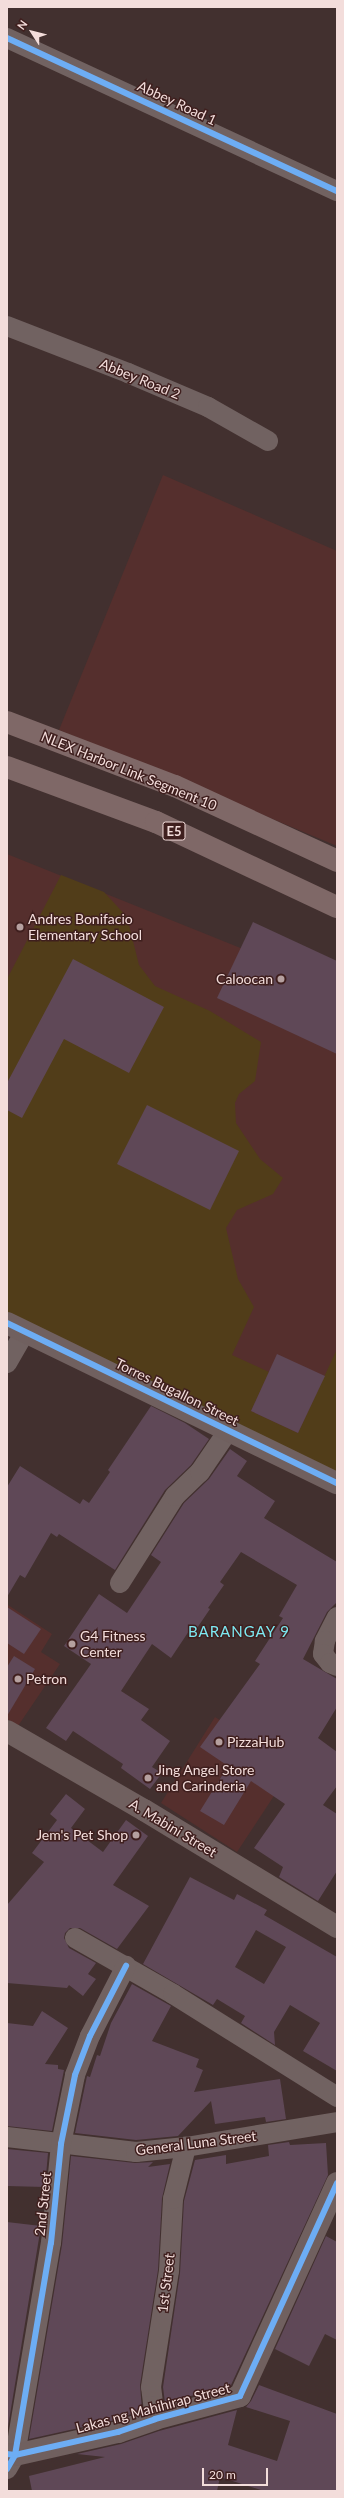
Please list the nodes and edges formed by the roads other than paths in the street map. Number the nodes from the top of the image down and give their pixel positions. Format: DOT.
graph roads {
  1 [pos="7,38"];
  2 [pos="337,191"];
  3 [pos="7,326"];
  4 [pos="268,441"];
  5 [pos="7,722"];
  6 [pos="7,767"];
  7 [pos="337,861"];
  8 [pos="337,907"];
  9 [pos="16,1328"];
  10 [pos="7,1363"];
  11 [pos="228,1431"];
  12 [pos="337,1483"];
  13 [pos="120,1583"];
  14 [pos="337,1618"];
  15 [pos="337,1666"];
  16 [pos="7,1730"];
  17 [pos="337,1927"];
  18 [pos="75,1938"];
  19 [pos="126,1966"];
  20 [pos="337,2097"];
  21 [pos="337,2122"];
  22 [pos="7,2137"];
  23 [pos="61,2144"];
  24 [pos="186,2147"];
  25 [pos="337,2183"];
  26 [pos="155,2419"];
  27 [pos="10,2459"];
  1 -- 2 [label="street, Abbey Road 1"];
  3 -- 4 [label="street, Abbey Road 2"];
  5 -- 7 [label="highway, NLEX Harbor Link Segment 10"];
  6 -- 8 [label="highway, E5"];
  9 -- 10 [label="street"];
  9 -- 11 [label="street, Torres Bugallon Street"];
  11 -- 12 [label="street, Torres Bugallon Street"];
  11 -- 13 [label="street"];
  14 -- 15 [label="street"];
  16 -- 17 [label="street, A. Mabini Street"];
  18 -- 19 [label="street"];
  19 -- 20 [label="street"];
  19 -- 23 [label="street, 2nd Street"];
  21 -- 24 [label="street, General Luna Street"];
  22 -- 23 [label="street, General Luna Street"];
  23 -- 24 [label="street, General Luna Street"];
  23 -- 27 [label="street, 2nd Street"];
  24 -- 26 [label="street, 1st Street"];
  25 -- 26 [label="street, Lakas ng Mahihirap Street"];
  26 -- 27 [label="street, Lakas ng Mahihirap Street"];
}
